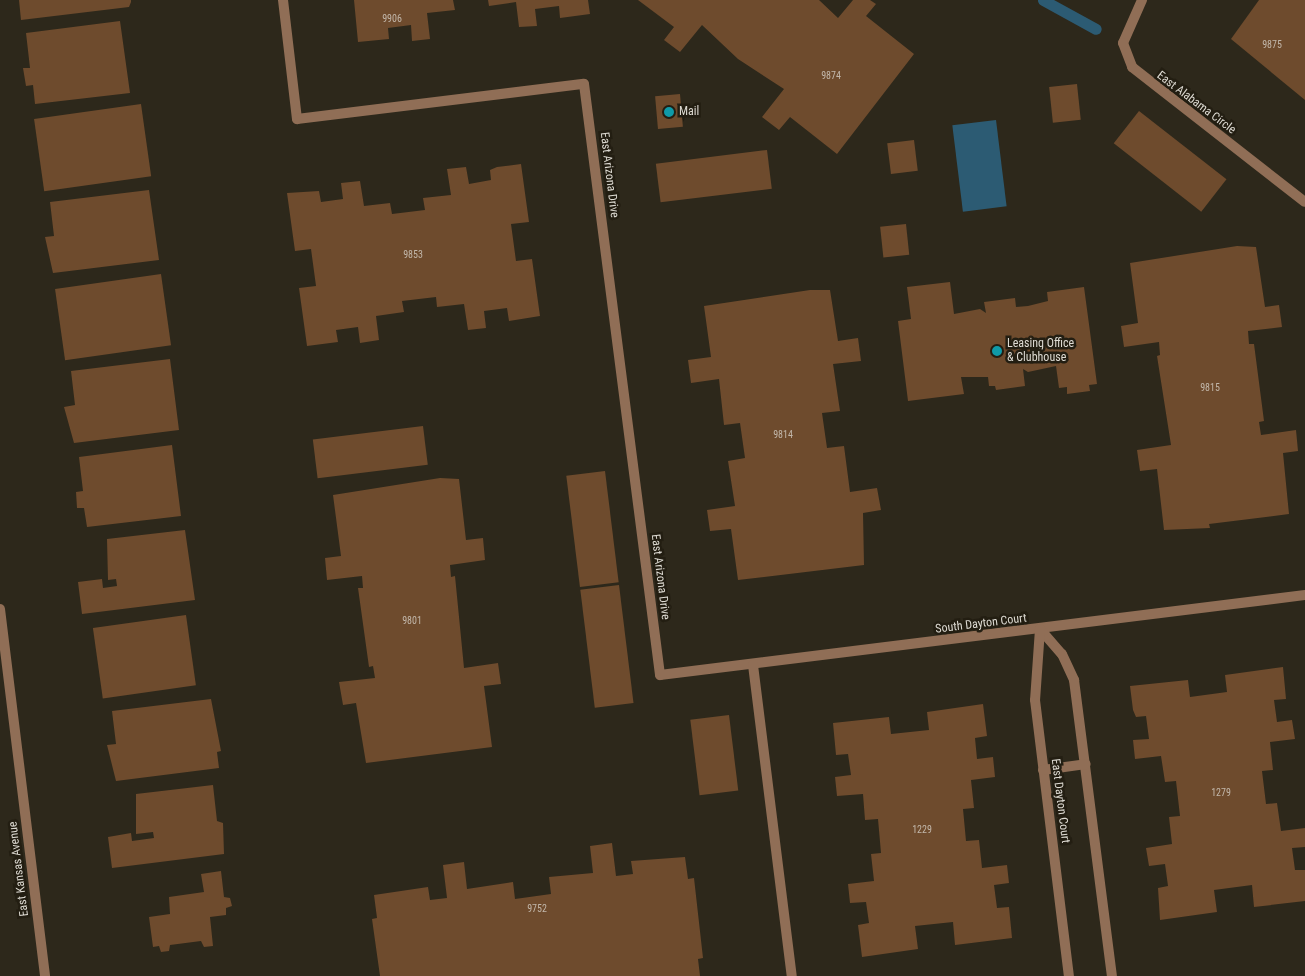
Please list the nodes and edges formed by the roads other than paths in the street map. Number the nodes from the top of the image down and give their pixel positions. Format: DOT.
graph roads {
  1 [pos="282,0"];
  2 [pos="1142,0"];
  3 [pos="1305,202"];
  4 [pos="1305,595"];
  5 [pos="0,610"];
  6 [pos="1040,629"];
  7 [pos="753,664"];
  8 [pos="660,675"];
  9 [pos="1086,764"];
  10 [pos="1043,770"];
  11 [pos="45,976"];
  12 [pos="792,976"];
  13 [pos="1069,976"];
  14 [pos="1112,976"];
  1 -- 8 [label="street, East Arizona Drive"];
  2 -- 3 [label="street, East Alabama Circle"];
  4 -- 6 [label="street, South Dayton Court"];
  5 -- 11 [label="street, East Kansas Avenue"];
  6 -- 7 [label="street, South Dayton Court"];
  6 -- 9 [label="street"];
  6 -- 10 [label="street, East Dayton Court"];
  7 -- 8 [label="street, South Dayton Court"];
  7 -- 12 [label="street"];
  9 -- 10 [label="street"];
  9 -- 14 [label="street"];
  10 -- 13 [label="street, East Dayton Court"];
}
